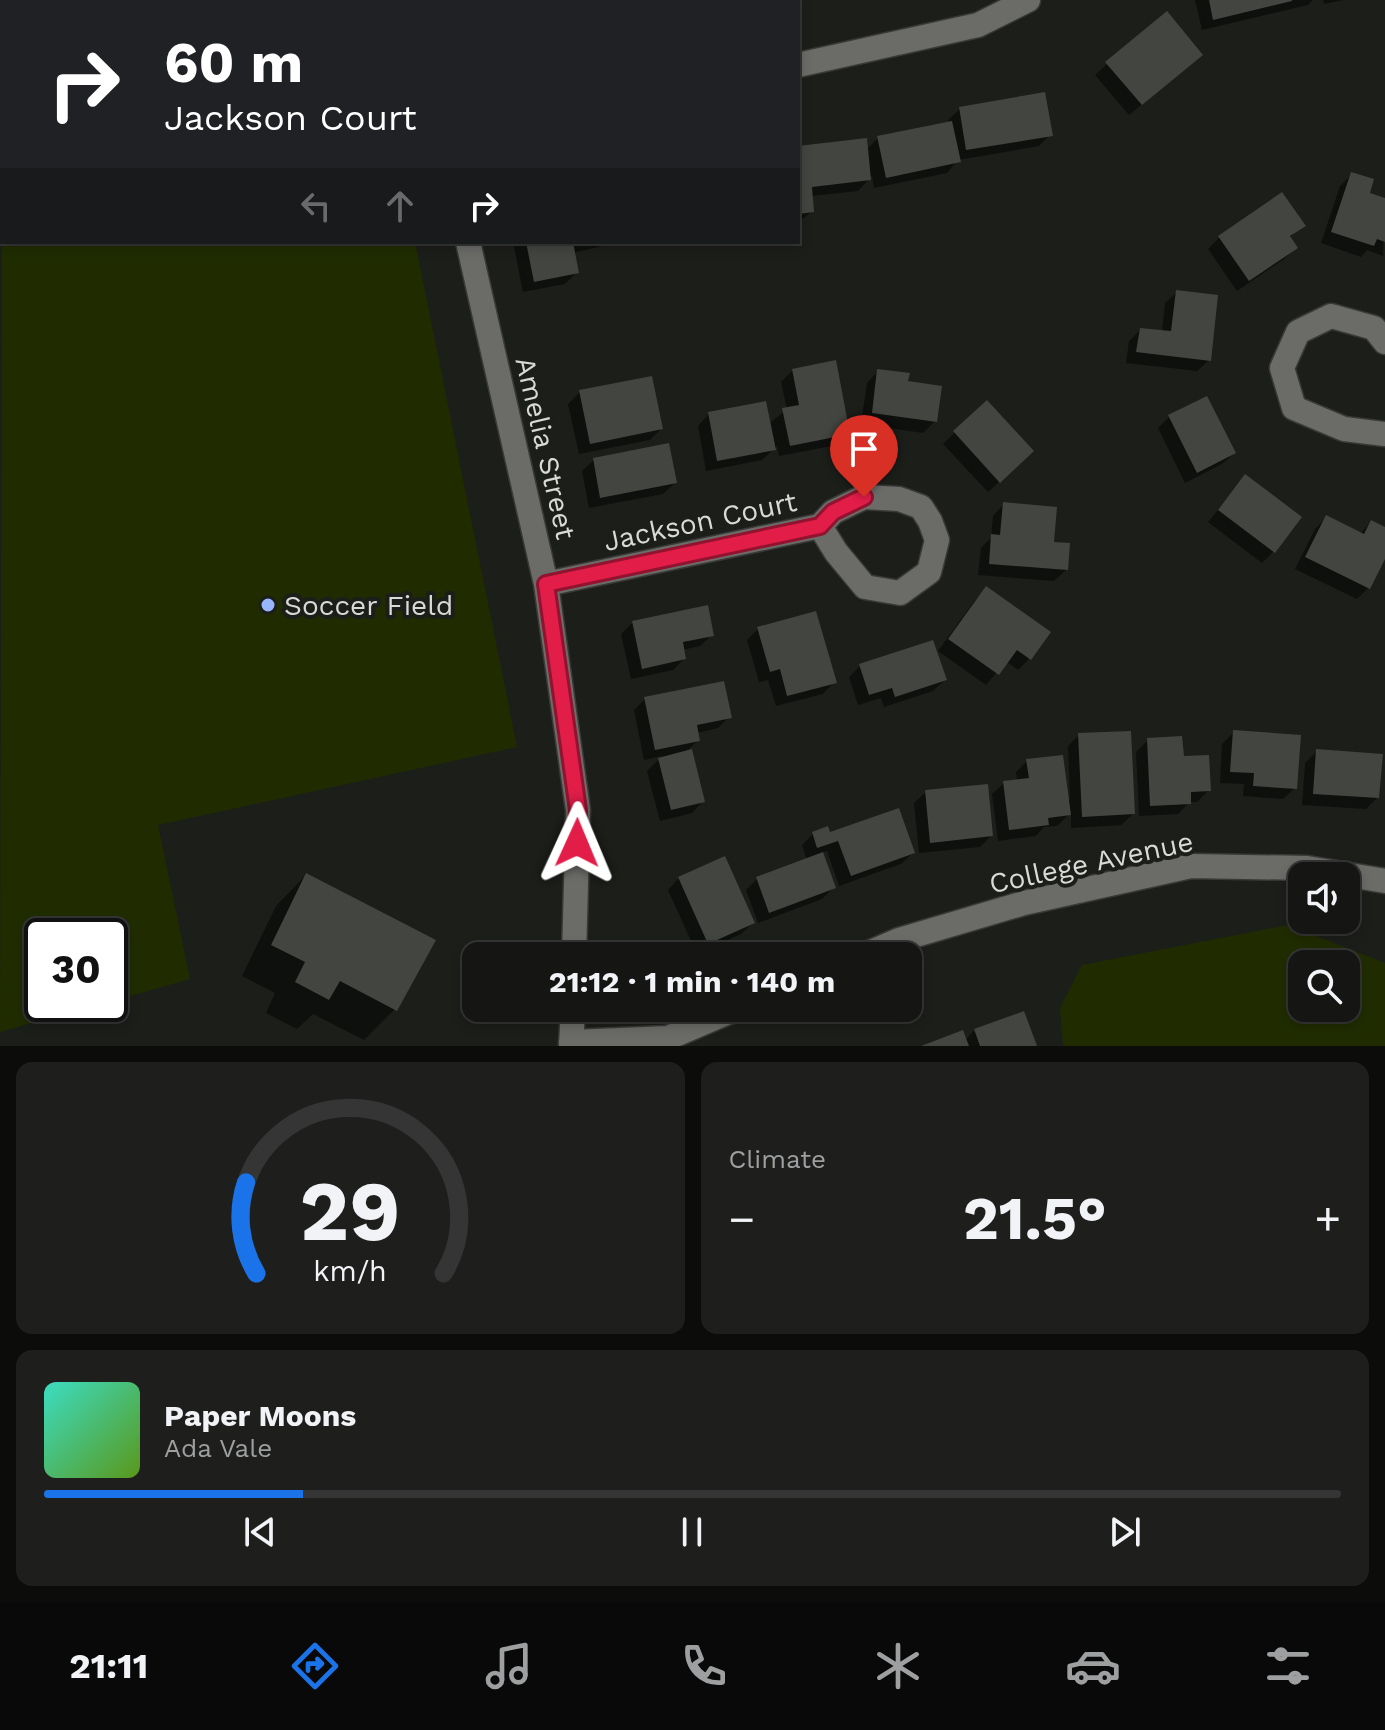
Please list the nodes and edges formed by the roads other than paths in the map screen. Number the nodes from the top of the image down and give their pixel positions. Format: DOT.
graph roads {
  1 [pos="1028,0"];
  2 [pos="800,65"];
  3 [pos="468,244"];
  4 [pos="1385,342"];
  5 [pos="1385,434"];
  6 [pos="820,526"];
  7 [pos="546,584"];
  8 [pos="1385,881"];
  9 [pos="574,942"];
  10 [pos="894,942"];
  11 [pos="572,1022"];
  12 [pos="705,1022"];
  13 [pos="571,1044"];
  1 -- 2 [label="street"];
  3 -- 7 [label="street, Amelia Street"];
  4 -- 5 [label="street"];
  6 -- 6 [label="street, Jackson Court"];
  6 -- 7 [label="street, Jackson Court"];
  7 -- 9 [label="street, Amelia Street"];
  8 -- 10 [label="street, College Avenue"];
  11 -- 13 [label="street"];
  12 -- 13 [label="street"];
}
